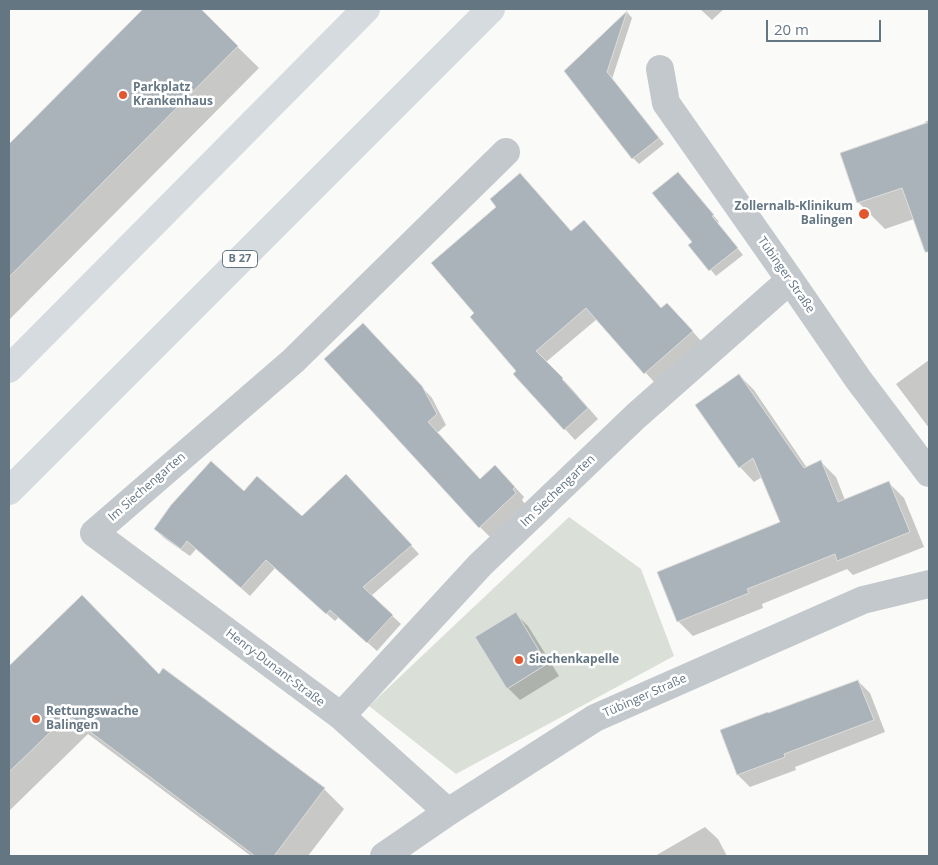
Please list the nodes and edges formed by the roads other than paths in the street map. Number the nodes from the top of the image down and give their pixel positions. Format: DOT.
graph roads {
  1 [pos="366,9"];
  2 [pos="491,9"];
  3 [pos="660,69"];
  4 [pos="506,152"];
  5 [pos="790,280"];
  6 [pos="9,369"];
  7 [pos="929,473"];
  8 [pos="9,491"];
  9 [pos="94,533"];
  10 [pos="929,584"];
  11 [pos="341,716"];
  12 [pos="448,812"];
  13 [pos="384,856"];
  1 -- 6 [label="highway"];
  2 -- 8 [label="highway, B 27"];
  3 -- 5 [label="street, Tübinger Straße"];
  4 -- 9 [label="street, Im Siechengarten"];
  5 -- 7 [label="street, Tübinger Straße"];
  5 -- 11 [label="street, Im Siechengarten"];
  9 -- 11 [label="street, Henry-Dunant-Straße"];
  10 -- 12 [label="street, Tübinger Straße"];
  11 -- 12 [label="street, Henry-Dunant-Straße"];
  12 -- 13 [label="street, Tübinger Straße"];
}
